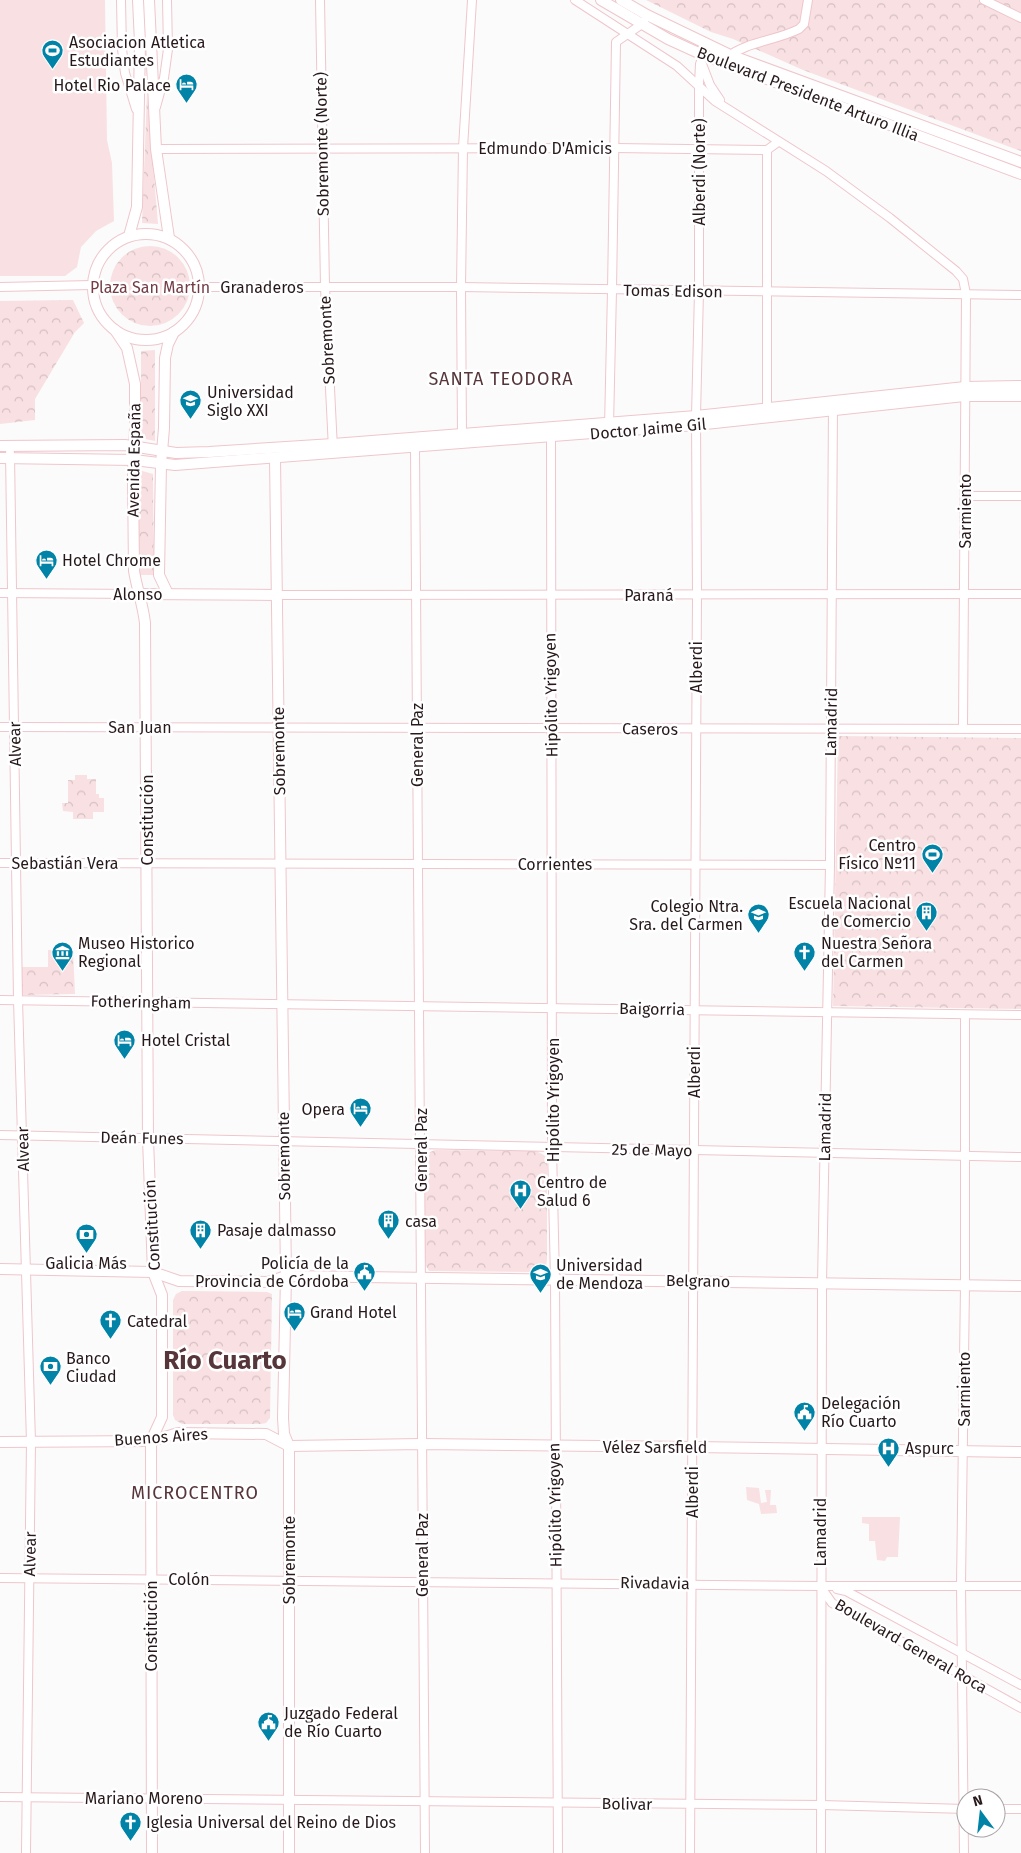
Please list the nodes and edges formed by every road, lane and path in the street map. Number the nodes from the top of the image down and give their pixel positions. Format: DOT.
graph roads {
  1 [pos="122,0"];
  2 [pos="138,0"];
  3 [pos="149,0"];
  4 [pos="167,0"];
  5 [pos="320,0"];
  6 [pos="472,0"];
  7 [pos="574,0"];
  8 [pos="601,0"];
  9 [pos="808,0"];
  10 [pos="984,0"];
  11 [pos="627,2"];
  12 [pos="1021,18"];
  13 [pos="644,20"];
  14 [pos="627,34"];
  15 [pos="730,55"];
  16 [pos="702,58"];
  17 [pos="721,62"];
  18 [pos="699,84"];
  19 [pos="723,106"];
  20 [pos="155,111"];
  21 [pos="139,116"];
  22 [pos="778,142"];
  23 [pos="463,148"];
  24 [pos="614,148"];
  25 [pos="323,149"];
  26 [pos="700,149"];
  27 [pos="156,150"];
  28 [pos="767,150"];
  29 [pos="1021,162"];
  30 [pos="1021,174"];
  31 [pos="129,236"];
  32 [pos="170,238"];
  33 [pos="92,285"];
  34 [pos="0,287"];
  35 [pos="200,287"];
  36 [pos="325,287"];
  37 [pos="461,287"];
  38 [pos="612,290"];
  39 [pos="699,291"];
  40 [pos="766,292"];
  41 [pos="966,294"];
  42 [pos="1021,294"];
  43 [pos="115,330"];
  44 [pos="174,332"];
  45 [pos="1021,386"];
  46 [pos="965,392"];
  47 [pos="1021,396"];
  48 [pos="833,405"];
  49 [pos="767,408"];
  50 [pos="696,420"];
  51 [pos="609,427"];
  52 [pos="550,436"];
  53 [pos="462,438"];
  54 [pos="5,446"];
  55 [pos="135,446"];
  56 [pos="415,447"];
  57 [pos="333,449"];
  58 [pos="162,451"];
  59 [pos="5,458"];
  60 [pos="275,458"];
  61 [pos="134,460"];
  62 [pos="161,464"];
  63 [pos="965,496"];
  64 [pos="1021,496"];
  65 [pos="0,593"];
  66 [pos="11,593"];
  67 [pos="140,594"];
  68 [pos="168,594"];
  69 [pos="965,594"];
  70 [pos="1021,594"];
  71 [pos="277,595"];
  72 [pos="550,595"];
  73 [pos="697,595"];
  74 [pos="833,595"];
  75 [pos="416,596"];
  76 [pos="0,727"];
  77 [pos="15,727"];
  78 [pos="147,728"];
  79 [pos="279,728"];
  80 [pos="551,728"];
  81 [pos="963,728"];
  82 [pos="417,729"];
  83 [pos="830,729"];
  84 [pos="1021,729"];
  85 [pos="696,730"];
  86 [pos="281,862"];
  87 [pos="0,863"];
  88 [pos="17,863"];
  89 [pos="147,863"];
  90 [pos="552,863"];
  91 [pos="418,864"];
  92 [pos="695,864"];
  93 [pos="830,865"];
  94 [pos="0,1000"];
  95 [pos="18,1000"];
  96 [pos="148,1003"];
  97 [pos="283,1004"];
  98 [pos="420,1006"];
  99 [pos="553,1007"];
  100 [pos="694,1010"];
  101 [pos="827,1013"];
  102 [pos="965,1015"];
  103 [pos="1021,1015"];
  104 [pos="0,1135"];
  105 [pos="23,1136"];
  106 [pos="148,1139"];
  107 [pos="284,1140"];
  108 [pos="420,1145"];
  109 [pos="552,1148"];
  110 [pos="693,1151"];
  111 [pos="824,1154"];
  112 [pos="964,1156"];
  113 [pos="1021,1158"];
  114 [pos="0,1269"];
  115 [pos="26,1270"];
  116 [pos="153,1272"];
  117 [pos="286,1276"];
  118 [pos="422,1277"];
  119 [pos="555,1280"];
  120 [pos="694,1282"];
  121 [pos="822,1283"];
  122 [pos="965,1285"];
  123 [pos="1021,1286"];
  124 [pos="151,1440"];
  125 [pos="0,1442"];
  126 [pos="31,1442"];
  127 [pos="422,1444"];
  128 [pos="289,1446"];
  129 [pos="554,1446"];
  130 [pos="692,1447"];
  131 [pos="821,1450"];
  132 [pos="963,1451"];
  133 [pos="1021,1452"];
  134 [pos="0,1578"];
  135 [pos="30,1578"];
  136 [pos="150,1579"];
  137 [pos="289,1580"];
  138 [pos="422,1582"];
  139 [pos="556,1583"];
  140 [pos="692,1584"];
  141 [pos="961,1585"];
  142 [pos="820,1586"];
  143 [pos="1021,1586"];
  144 [pos="962,1653"];
  145 [pos="962,1676"];
  146 [pos="1021,1685"];
  147 [pos="1021,1708"];
  148 [pos="965,1788"];
  149 [pos="0,1797"];
  150 [pos="27,1798"];
  151 [pos="152,1798"];
  152 [pos="288,1800"];
  153 [pos="425,1802"];
  154 [pos="557,1803"];
  155 [pos="691,1805"];
  156 [pos="822,1806"];
  157 [pos="956,1809"];
  158 [pos="1006,1809"];
  159 [pos="1021,1809"];
  160 [pos="964,1838"];
  161 [pos="26,1853"];
  162 [pos="152,1853"];
  163 [pos="289,1853"];
  164 [pos="425,1853"];
  165 [pos="558,1853"];
  166 [pos="690,1853"];
  167 [pos="821,1853"];
  168 [pos="964,1853"];
  1 -- 21 [label="street"];
  2 -- 21 [label="main road"];
  3 -- 20 [label="main road"];
  4 -- 20 [label="street"];
  5 -- 25 [label="street, Sobremonte (Norte)"];
  6 -- 23 [label="street"];
  7 -- 14 [label="street"];
  8 -- 13 [label="main road, Boulevard Presidente Arturo Illia"];
  9 -- 15 [label="street"];
  10 -- 12 [label="street"];
  11 -- 13 [label="main road, Boulevard Presidente Arturo Illia"];
  13 -- 14 [label="street"];
  13 -- 15 [label="main road, Boulevard Presidente Arturo Illia"];
  13 -- 16 [label="main road, Boulevard Presidente Arturo Illia"];
  14 -- 18 [label="street"];
  14 -- 24 [label="street"];
  15 -- 17 [label="street"];
  15 -- 29 [label="main road, Boulevard Presidente Arturo Illia"];
  16 -- 17 [label="main road, Boulevard Presidente Arturo Illia"];
  16 -- 18 [label="street, Alberdi (Norte)"];
  16 -- 19 [label="street"];
  17 -- 30 [label="main road, Boulevard Presidente Arturo Illia"];
  18 -- 19 [label="street"];
  18 -- 26 [label="street, Alberdi (Norte)"];
  19 -- 22 [label="street"];
  20 -- 27 [label="main road"];
  21 -- 31 [label="main road"];
  22 -- 28 [label="street"];
  22 -- 41 [label="street"];
  23 -- 24 [label="street, Edmundo D'Amicis"];
  23 -- 25 [label="street, Edmundo D'Amicis"];
  23 -- 37 [label="street"];
  24 -- 26 [label="street, Edmundo D'Amicis"];
  24 -- 38 [label="street"];
  25 -- 27 [label="street, Edmundo D'Amicis"];
  25 -- 36 [label="street, Sobremonte (Norte)"];
  26 -- 28 [label="street, Edmundo D'Amicis"];
  26 -- 39 [label="street, Alberdi (Norte)"];
  27 -- 32 [label="main road"];
  28 -- 40 [label="street"];
  31 -- 32 [label="main road"];
  31 -- 33 [label="main road"];
  32 -- 35 [label="main road"];
  33 -- 34 [label="street"];
  33 -- 43 [label="main road"];
  35 -- 36 [label="street, Granaderos"];
  35 -- 44 [label="main road"];
  36 -- 37 [label="street, Tomas Edison"];
  36 -- 57 [label="street, Sobremonte"];
  37 -- 38 [label="street, Tomas Edison"];
  37 -- 53 [label="street"];
  38 -- 39 [label="street, Tomas Edison"];
  38 -- 51 [label="street"];
  39 -- 40 [label="street, Tomas Edison"];
  39 -- 50 [label="street, Alberdi"];
  40 -- 41 [label="street, Tomas Edison"];
  40 -- 49 [label="street"];
  41 -- 42 [label="street, Tomas Edison"];
  41 -- 46 [label="street, Sarmiento"];
  43 -- 44 [label="main road"];
  43 -- 55 [label="main road, Avenida España"];
  44 -- 58 [label="main road, Avenida España"];
  45 -- 46 [label="main road, Doctor Jaime Gil"];
  46 -- 47 [label="main road, Doctor Jaime Gil"];
  46 -- 48 [label="main road, Doctor Jaime Gil"];
  46 -- 63 [label="street, Sarmiento"];
  48 -- 49 [label="main road, Doctor Jaime Gil"];
  48 -- 50 [label="main road, Doctor Jaime Gil"];
  48 -- 74 [label="street, Lamadrid"];
  49 -- 50 [label="main road, Doctor Jaime Gil"];
  50 -- 51 [label="main road, Doctor Jaime Gil"];
  50 -- 73 [label="street, Alberdi"];
  51 -- 52 [label="main road, Doctor Jaime Gil"];
  51 -- 53 [label="main road, Doctor Jaime Gil"];
  52 -- 53 [label="main road, Doctor Jaime Gil"];
  52 -- 72 [label="street, Hipólito Yrigoyen"];
  53 -- 56 [label="main road, Doctor Jaime Gil"];
  53 -- 57 [label="main road, Doctor Jaime Gil"];
  54 -- 55 [label="main road"];
  54 -- 59 [label="street, Alvear"];
  55 -- 58 [label="main road"];
  55 -- 61 [label="main road, Avenida España"];
  56 -- 57 [label="main road, Doctor Jaime Gil"];
  56 -- 75 [label="street, General Paz"];
  57 -- 58 [label="main road"];
  57 -- 60 [label="main road, Doctor Jaime Gil"];
  58 -- 62 [label="main road, Avenida España"];
  59 -- 61 [label="main road, Doctor Jaime Gil"];
  59 -- 66 [label="street, Alvear"];
  60 -- 62 [label="main road, Doctor Jaime Gil"];
  60 -- 71 [label="main road, Sobremonte"];
  61 -- 62 [label="main road, Doctor Jaime Gil"];
  61 -- 67 [label="main road, Avenida España"];
  62 -- 68 [label="main road, Avenida España"];
  63 -- 64 [label="street"];
  63 -- 69 [label="street, Sarmiento"];
  65 -- 66 [label="street, Alonso"];
  66 -- 67 [label="street, Alonso"];
  66 -- 77 [label="street, Alvear"];
  67 -- 68 [label="main road, Alonso"];
  67 -- 78 [label="main road, Constitución"];
  68 -- 71 [label="main road, Alonso"];
  69 -- 70 [label="street, Paraná"];
  69 -- 74 [label="street, Paraná"];
  69 -- 81 [label="street, Sarmiento"];
  71 -- 75 [label="street, Paraná"];
  71 -- 79 [label="main road, Sobremonte"];
  72 -- 73 [label="street, Paraná"];
  72 -- 75 [label="street, Paraná"];
  72 -- 80 [label="street, Hipólito Yrigoyen"];
  73 -- 74 [label="street, Paraná"];
  73 -- 85 [label="street, Alberdi"];
  74 -- 83 [label="street, Lamadrid"];
  75 -- 82 [label="street, General Paz"];
  76 -- 77 [label="street, San Juan"];
  77 -- 78 [label="street, San Juan"];
  77 -- 88 [label="street, Alvear"];
  78 -- 79 [label="street, San Juan"];
  78 -- 89 [label="main road, Constitución"];
  79 -- 82 [label="street, Caseros"];
  79 -- 86 [label="main road, Sobremonte"];
  80 -- 82 [label="street, Caseros"];
  80 -- 85 [label="street, Caseros"];
  80 -- 90 [label="street, Hipólito Yrigoyen"];
  81 -- 83 [label="street, Caseros"];
  81 -- 84 [label="street, Caseros"];
  82 -- 91 [label="street, General Paz"];
  83 -- 85 [label="street, Caseros"];
  83 -- 93 [label="street, Lamadrid"];
  85 -- 92 [label="street, Alberdi"];
  86 -- 89 [label="street, Sebastián Vera"];
  86 -- 91 [label="street, Corrientes"];
  86 -- 97 [label="main road, Sobremonte"];
  87 -- 88 [label="street, Sebastián Vera"];
  88 -- 89 [label="street, Sebastián Vera"];
  88 -- 95 [label="street, Alvear"];
  89 -- 96 [label="main road, Constitución"];
  90 -- 91 [label="street, Corrientes"];
  90 -- 92 [label="street, Corrientes"];
  90 -- 99 [label="street, Hipólito Yrigoyen"];
  91 -- 98 [label="street, General Paz"];
  92 -- 93 [label="street, Corrientes"];
  92 -- 100 [label="street, Alberdi"];
  93 -- 101 [label="street, Lamadrid"];
  94 -- 95 [label="street, Fotheringham"];
  95 -- 96 [label="street, Fotheringham"];
  95 -- 105 [label="street, Alvear"];
  96 -- 97 [label="street, Fotheringham"];
  96 -- 106 [label="main road, Constitución"];
  97 -- 98 [label="street, Baigorria"];
  97 -- 107 [label="main road, Sobremonte"];
  98 -- 99 [label="street, Baigorria"];
  98 -- 108 [label="street, General Paz"];
  99 -- 100 [label="street, Baigorria"];
  99 -- 109 [label="street, Hipólito Yrigoyen"];
  100 -- 101 [label="street, Baigorria"];
  100 -- 110 [label="street, Alberdi"];
  101 -- 102 [label="street, Baigorria"];
  101 -- 111 [label="street, Lamadrid"];
  102 -- 103 [label="street, Baigorria"];
  102 -- 112 [label="street, Sarmiento"];
  104 -- 105 [label="street, Deán Funes"];
  105 -- 106 [label="street, Deán Funes"];
  105 -- 115 [label="street, Alvear"];
  106 -- 107 [label="street, Deán Funes"];
  106 -- 116 [label="main road, Constitución"];
  107 -- 108 [label="street, 25 de Mayo"];
  107 -- 117 [label="main road, Sobremonte"];
  108 -- 109 [label="street, 25 de Mayo"];
  108 -- 118 [label="street, General Paz"];
  109 -- 110 [label="street, 25 de Mayo"];
  109 -- 119 [label="street, Hipólito Yrigoyen"];
  110 -- 111 [label="street, 25 de Mayo"];
  110 -- 120 [label="street, Alberdi"];
  111 -- 112 [label="street, 25 de Mayo"];
  111 -- 121 [label="street, Lamadrid"];
  112 -- 113 [label="street, 25 de Mayo"];
  112 -- 122 [label="street, Sarmiento"];
  114 -- 115 [label="main road, Belgrano"];
  115 -- 116 [label="main road, Belgrano"];
  115 -- 126 [label="street, Alvear"];
  116 -- 117 [label="main road, Belgrano"];
  116 -- 124 [label="main road, Constitución"];
  117 -- 118 [label="main road, Belgrano"];
  117 -- 128 [label="main road, Sobremonte"];
  118 -- 119 [label="main road, Belgrano"];
  118 -- 127 [label="street, General Paz"];
  119 -- 120 [label="main road, Belgrano"];
  119 -- 129 [label="street, Hipólito Yrigoyen"];
  120 -- 121 [label="main road, Belgrano"];
  120 -- 130 [label="street, Alberdi"];
  121 -- 122 [label="main road, Belgrano"];
  121 -- 131 [label="street, Lamadrid"];
  122 -- 123 [label="main road, Belgrano"];
  122 -- 132 [label="street, Sarmiento"];
  124 -- 126 [label="main road, Buenos Aires"];
  124 -- 128 [label="main road, Buenos Aires"];
  124 -- 136 [label="main road, Constitución"];
  125 -- 126 [label="main road, Buenos Aires"];
  126 -- 135 [label="street, Alvear"];
  127 -- 128 [label="main road, Vélez Sarsfield"];
  127 -- 129 [label="main road, Vélez Sarsfield"];
  127 -- 138 [label="street, General Paz"];
  128 -- 137 [label="main road, Sobremonte"];
  129 -- 130 [label="main road, Vélez Sarsfield"];
  129 -- 139 [label="street, Hipólito Yrigoyen"];
  130 -- 131 [label="main road, Vélez Sarsfield"];
  130 -- 140 [label="street, Alberdi"];
  131 -- 132 [label="main road, Vélez Sarsfield"];
  131 -- 142 [label="street, Lamadrid"];
  132 -- 133 [label="main road, Vélez Sarsfield"];
  132 -- 141 [label="street, Sarmiento"];
  134 -- 135 [label="street, Colón"];
  135 -- 136 [label="street, Colón"];
  135 -- 150 [label="street, Alvear"];
  136 -- 137 [label="street, Colón"];
  136 -- 151 [label="main road, Constitución"];
  137 -- 138 [label="street, Rivadavia"];
  137 -- 152 [label="main road, Sobremonte"];
  138 -- 139 [label="street, Rivadavia"];
  138 -- 153 [label="street, General Paz"];
  139 -- 140 [label="street, Rivadavia"];
  139 -- 154 [label="street, Hipólito Yrigoyen"];
  140 -- 142 [label="street, Rivadavia"];
  140 -- 155 [label="street, Alberdi"];
  141 -- 142 [label="street, Rivadavia"];
  141 -- 143 [label="street, Rivadavia"];
  141 -- 144 [label="street, Sarmiento"];
  142 -- 144 [label="street, Boulevard General Roca"];
  142 -- 145 [label="street, Boulevard General Roca"];
  142 -- 156 [label="street, Lamadrid"];
  144 -- 145 [label="street, Sarmiento"];
  144 -- 146 [label="street, Boulevard General Roca"];
  145 -- 147 [label="street, Boulevard General Roca"];
  145 -- 148 [label="street, Sarmiento"];
  149 -- 150 [label="street, Mariano Moreno"];
  150 -- 151 [label="street, Mariano Moreno"];
  150 -- 161 [label="street, Alvear"];
  151 -- 152 [label="street, Mariano Moreno"];
  151 -- 162 [label="main road, Constitución"];
  152 -- 153 [label="street, Bolivar"];
  152 -- 163 [label="main road, Sobremonte"];
  153 -- 154 [label="street, Bolivar"];
  153 -- 164 [label="street, General Paz"];
  154 -- 155 [label="street, Bolivar"];
  154 -- 165 [label="street, Hipólito Yrigoyen"];
  155 -- 156 [label="street, Bolivar"];
  155 -- 166 [label="street, Alberdi"];
  156 -- 157 [label="street, Bolivar"];
  156 -- 167 [label="street, Lamadrid"];
  158 -- 159 [label="street"];
  160 -- 168 [label="street, Sarmiento"];
}
